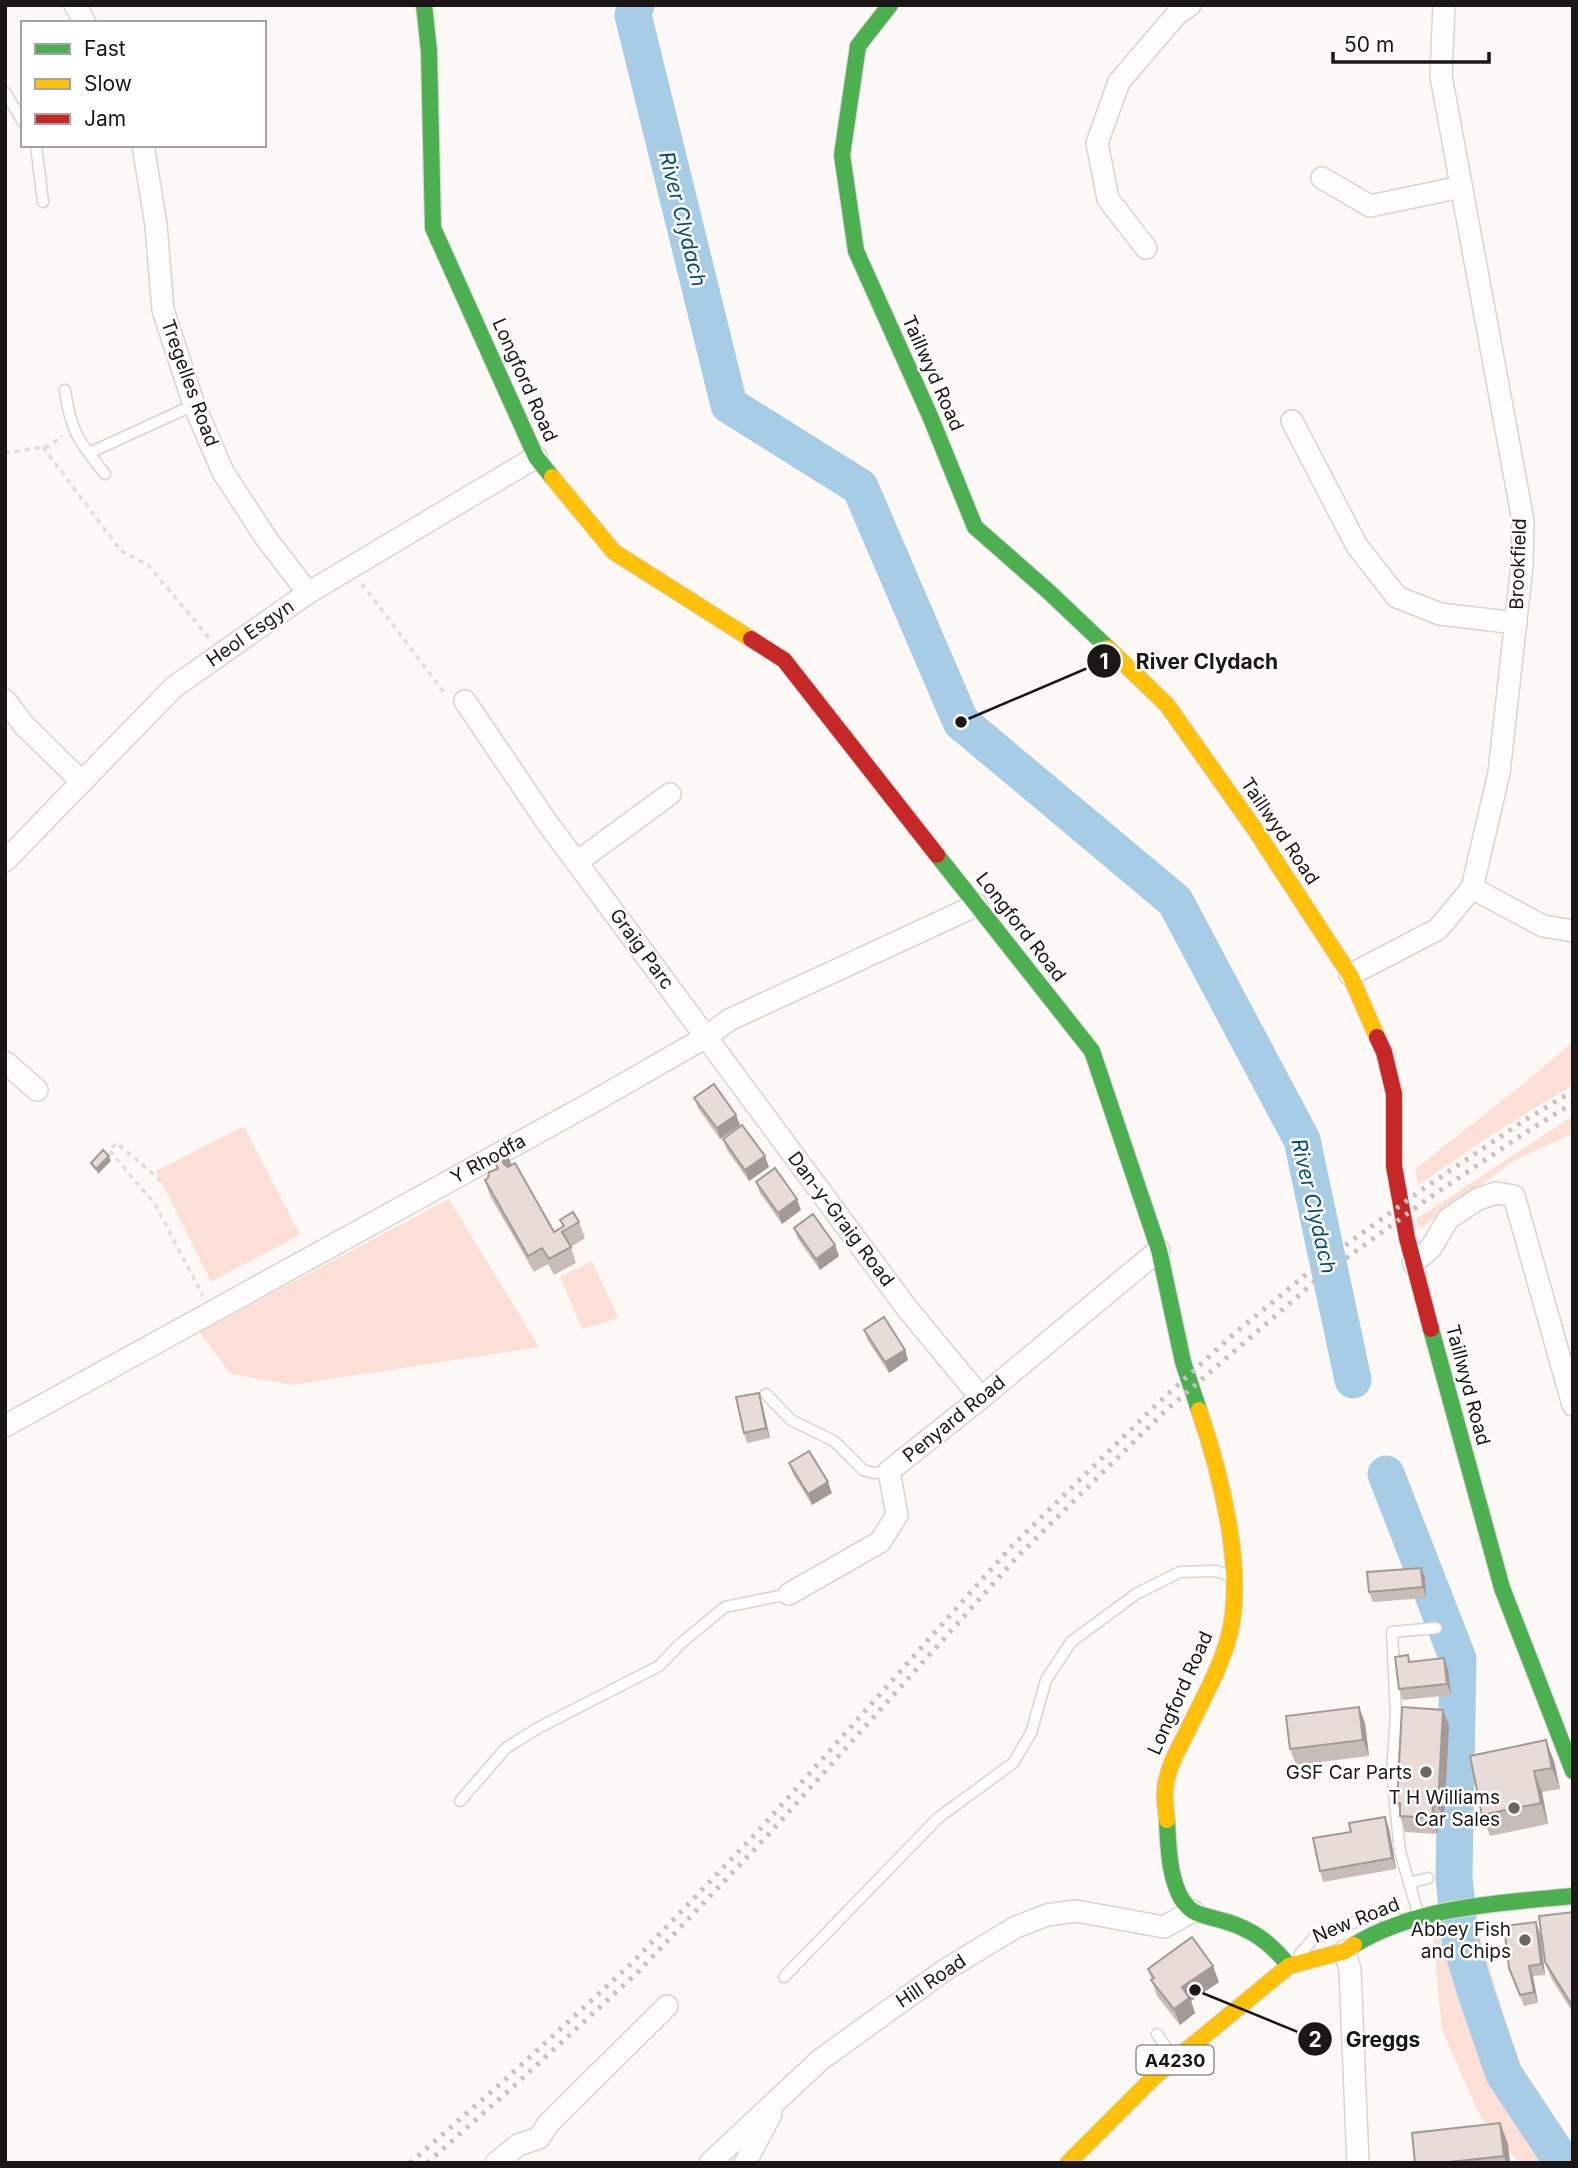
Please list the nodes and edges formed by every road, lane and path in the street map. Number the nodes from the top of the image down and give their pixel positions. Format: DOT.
graph roads {
  1 [pos="75,5"];
  2 [pos="424,5"];
  3 [pos="890,5"];
  4 [pos="1190,5"];
  5 [pos="1444,5"];
  6 [pos="84,21"];
  7 [pos="5,92"];
  8 [pos="21,119"];
  9 [pos="36,147"];
  10 [pos="143,147"];
  11 [pos="1322,178"];
  12 [pos="1461,187"];
  13 [pos="43,202"];
  14 [pos="1146,248"];
  15 [pos="65,390"];
  16 [pos="194,405"];
  17 [pos="1292,421"];
  18 [pos="73,428"];
  19 [pos="43,447"];
  20 [pos="5,453"];
  21 [pos="89,453"];
  22 [pos="536,457"];
  23 [pos="105,474"];
  24 [pos="350,568"];
  25 [pos="308,593"];
  26 [pos="1516,622"];
  27 [pos="222,654"];
  28 [pos="5,700"];
  29 [pos="465,701"];
  30 [pos="82,782"];
  31 [pos="670,794"];
  32 [pos="5,861"];
  33 [pos="577,862"];
  34 [pos="1472,888"];
  35 [pos="977,905"];
  36 [pos="1573,931"];
  37 [pos="1350,975"];
  38 [pos="706,1037"];
  39 [pos="5,1062"];
  40 [pos="29,1084"];
  41 [pos="161,1181"];
  42 [pos="1159,1250"];
  43 [pos="1413,1263"];
  44 [pos="211,1312"];
  45 [pos="766,1394"];
  46 [pos="981,1398"];
  47 [pos="1573,1405"];
  48 [pos="5,1426"];
  49 [pos="889,1471"];
  50 [pos="1233,1577"];
  51 [pos="789,1594"];
  52 [pos="1436,1628"];
  53 [pos="1396,1716"];
  54 [pos="1425,1717"];
  55 [pos="1573,1771"];
  56 [pos="460,1801"];
  57 [pos="1428,1878"];
  58 [pos="1409,1883"];
  59 [pos="1573,1896"];
  60 [pos="1193,1911"];
  61 [pos="1419,1918"];
  62 [pos="1345,1951"];
  63 [pos="1289,1966"];
  64 [pos="784,1977"];
  65 [pos="667,2006"];
  66 [pos="1157,2034"];
  67 [pos="1174,2060"];
  68 [pos="781,2096"];
  69 [pos="496,2163"];
  70 [pos="710,2163"];
  71 [pos="745,2163"];
  72 [pos="1068,2163"];
  73 [pos="1358,2163"];
  1 -- 6 [label="street"];
  2 -- 22 [label="street, Longford Road"];
  3 -- 37 [label="street, Taillwyd Road"];
  4 -- 14 [label="street"];
  5 -- 12 [label="street, Brookfield"];
  7 -- 8 [label="lane"];
  9 -- 13 [label="lane"];
  10 -- 16 [label="street, Tregelles Road"];
  11 -- 12 [label="street"];
  12 -- 26 [label="street, Brookfield"];
  15 -- 18 [label="lane"];
  16 -- 21 [label="lane"];
  16 -- 25 [label="street, Tregelles Road"];
  17 -- 26 [label="street"];
  18 -- 19 [label="path"];
  18 -- 21 [label="lane"];
  19 -- 20 [label="path"];
  19 -- 27 [label="path"];
  21 -- 23 [label="lane"];
  22 -- 24 [label="street, Heol Esgyn"];
  22 -- 35 [label="street, Longford Road"];
  24 -- 25 [label="street, Heol Esgyn"];
  24 -- 29 [label="path"];
  25 -- 27 [label="street, Heol Esgyn"];
  26 -- 34 [label="street, Brookfield"];
  27 -- 30 [label="street, Heol Esgyn"];
  28 -- 30 [label="street"];
  29 -- 33 [label="street, Graig Parc"];
  30 -- 32 [label="street, Heol Esgyn"];
  31 -- 33 [label="street"];
  33 -- 38 [label="street, Graig Parc"];
  34 -- 36 [label="street"];
  34 -- 37 [label="street, Brookfield"];
  35 -- 38 [label="street, Y Rhodfa"];
  35 -- 42 [label="street, Longford Road"];
  37 -- 43 [label="street, Taillwyd Road"];
  38 -- 44 [label="street, Y Rhodfa"];
  38 -- 46 [label="street, Dan-y-Graig Road"];
  39 -- 40 [label="street"];
  41 -- 44 [label="path"];
  42 -- 46 [label="street, Penyard Road"];
  42 -- 50 [label="street, Longford Road"];
  43 -- 47 [label="street"];
  43 -- 55 [label="street, Taillwyd Road"];
  44 -- 48 [label="street, Y Rhodfa"];
  45 -- 49 [label="lane"];
  46 -- 49 [label="street, Penyard Road"];
  49 -- 51 [label="street, Penyard Road"];
  50 -- 60 [label="street, Longford Road"];
  50 -- 64 [label="lane"];
  51 -- 56 [label="lane"];
  52 -- 53 [label="lane"];
  53 -- 54 [label="lane"];
  53 -- 58 [label="lane"];
  57 -- 58 [label="lane"];
  58 -- 61 [label="lane"];
  59 -- 61 [label="street, New Road / A4230"];
  60 -- 63 [label="street"];
  60 -- 68 [label="street, Hill Road"];
  61 -- 62 [label="street, New Road / A4230"];
  61 -- 63 [label="lane"];
  62 -- 63 [label="street, New Road / A4230"];
  62 -- 73 [label="street"];
  63 -- 67 [label="street, New Road / A4230"];
  65 -- 69 [label="street"];
  66 -- 67 [label="lane"];
  67 -- 72 [label="street, New Road / A4230"];
  68 -- 70 [label="street, Hill Road"];
  68 -- 71 [label="street"];
}
